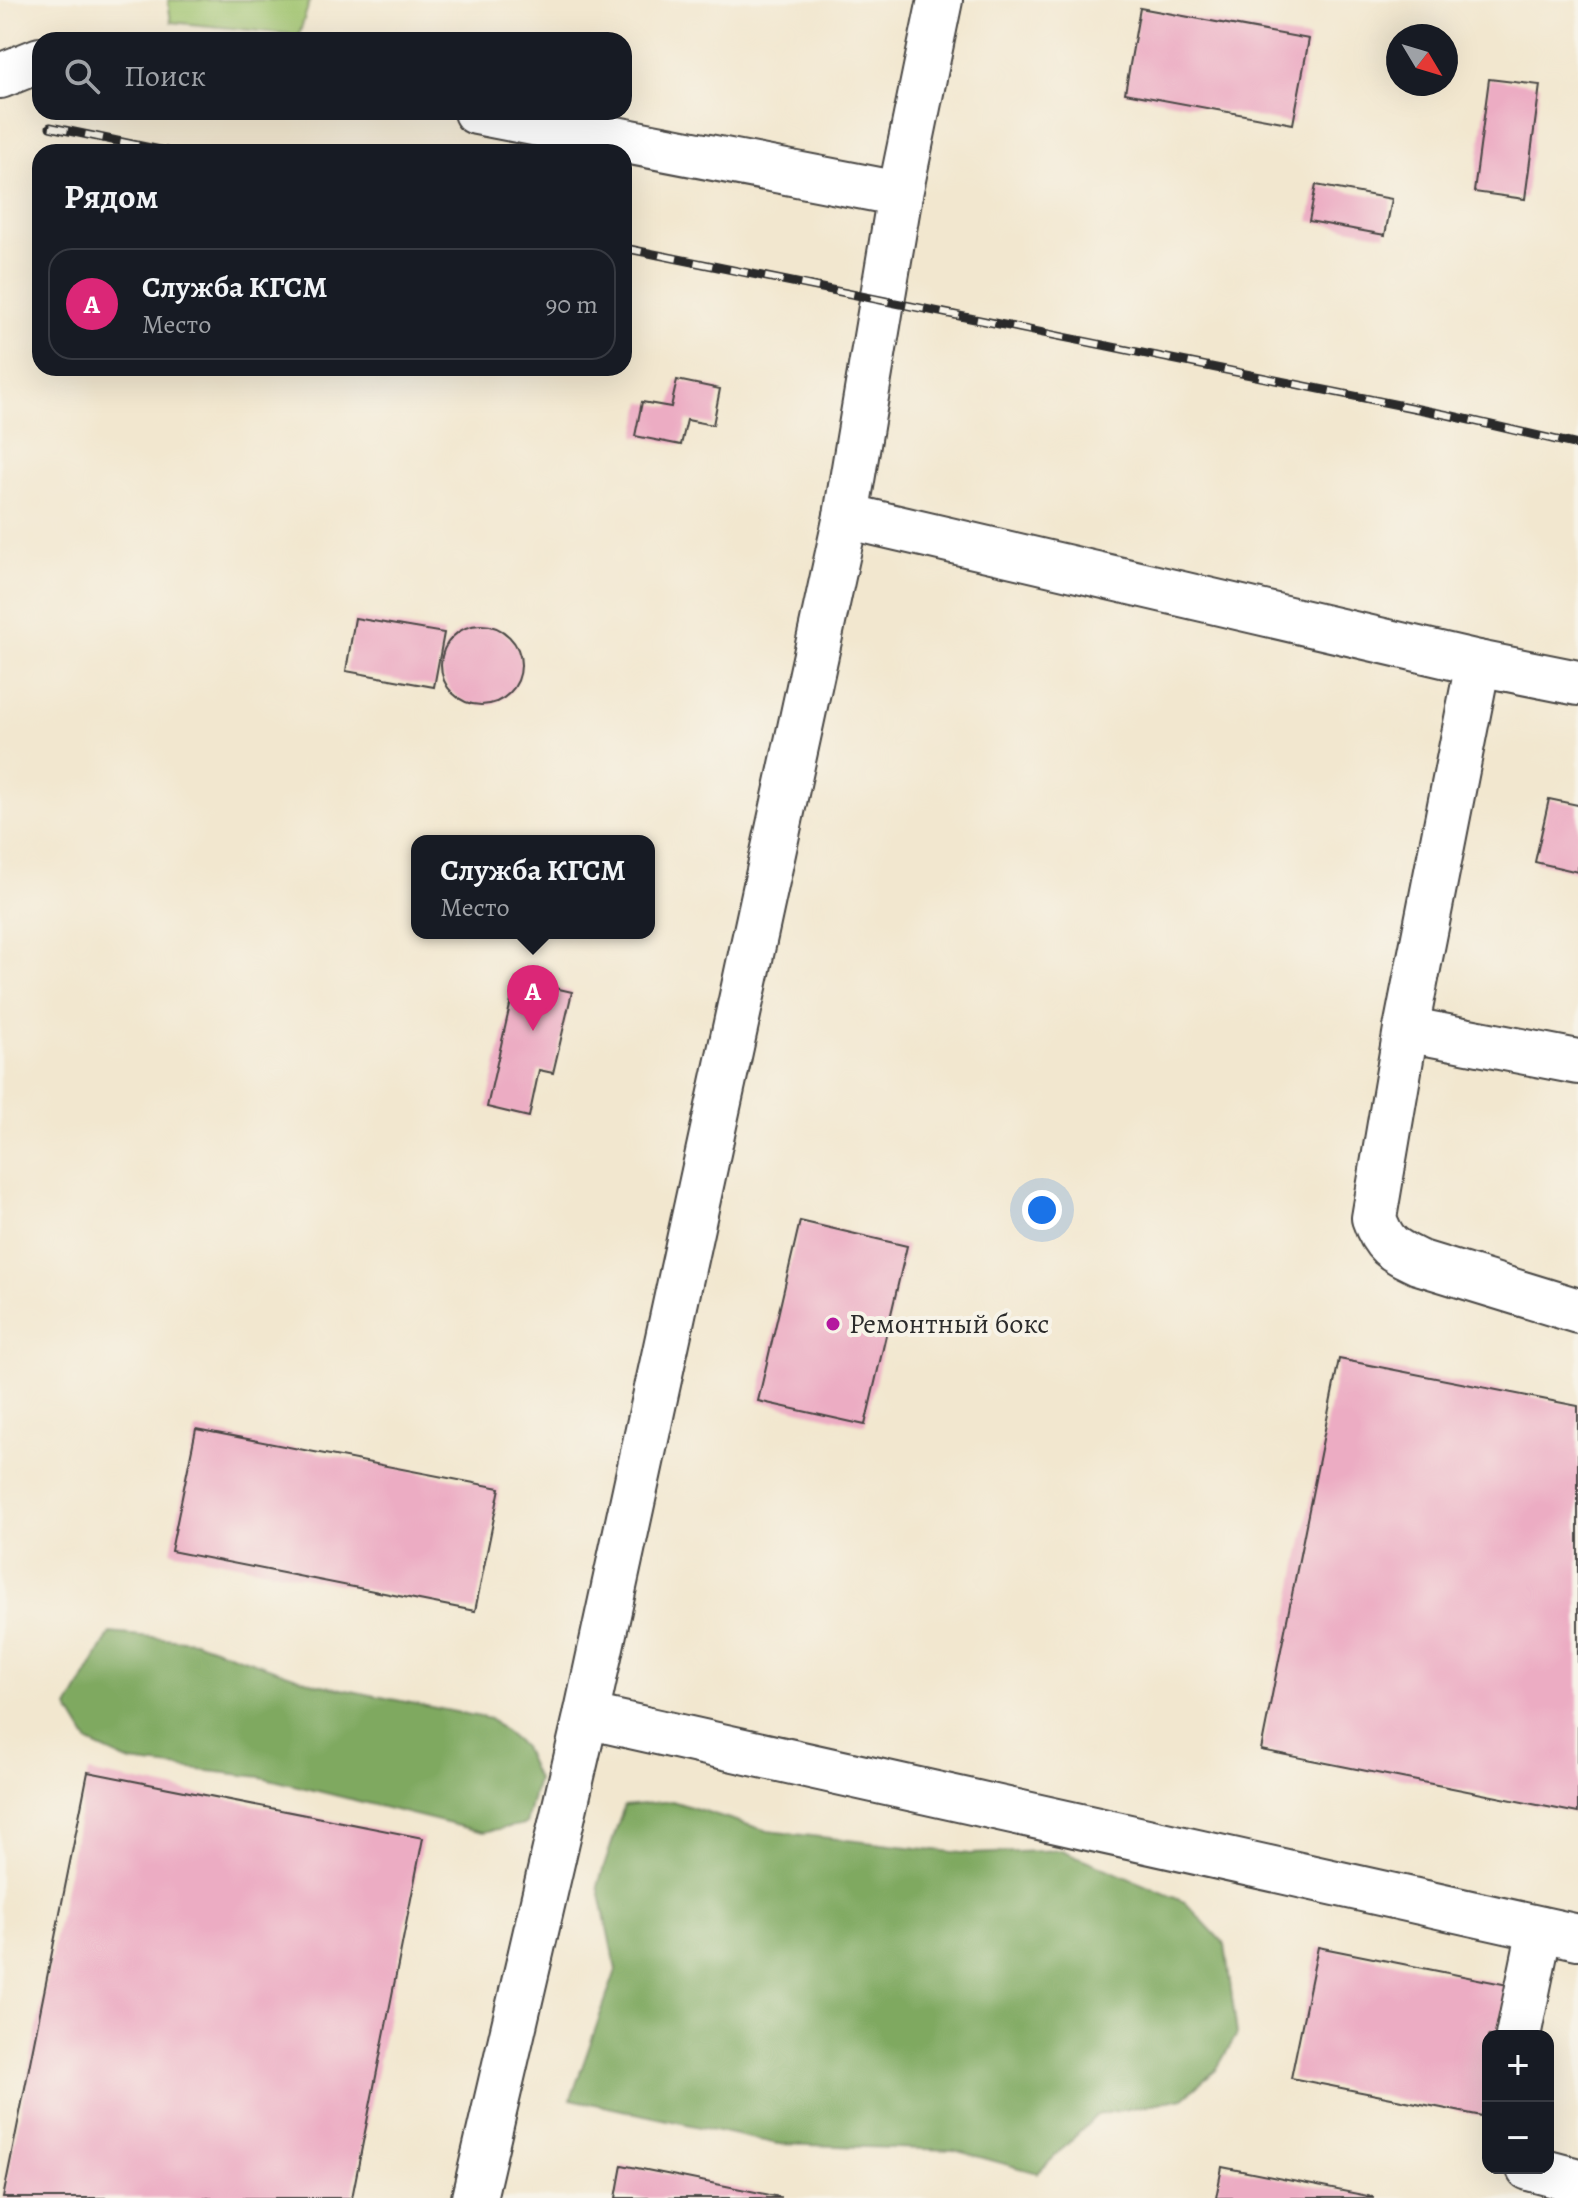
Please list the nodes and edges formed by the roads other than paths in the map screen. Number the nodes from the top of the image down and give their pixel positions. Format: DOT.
graph roads {
  1 [pos="940,0"];
  2 [pos="32,63"];
  3 [pos="0,76"];
  4 [pos="517,120"];
  5 [pos="900,194"];
  6 [pos="846,516"];
  7 [pos="1478,663"];
  8 [pos="1578,683"];
  9 [pos="1406,1029"];
  10 [pos="1578,1062"];
  11 [pos="1578,1311"];
  12 [pos="586,1716"];
  13 [pos="1559,1933"];
  14 [pos="1520,2030"];
  15 [pos="1552,2174"];
  16 [pos="1578,2181"];
  17 [pos="474,2198"];
  1 -- 5 [label="lane"];
  2 -- 3 [label="lane"];
  4 -- 5 [label="lane"];
  5 -- 6 [label="lane"];
  6 -- 7 [label="lane"];
  6 -- 12 [label="lane"];
  7 -- 8 [label="lane"];
  7 -- 9 [label="lane"];
  9 -- 10 [label="lane"];
  9 -- 11 [label="lane"];
  12 -- 13 [label="lane"];
  12 -- 17 [label="lane"];
  13 -- 14 [label="lane"];
  15 -- 16 [label="lane"];
}
